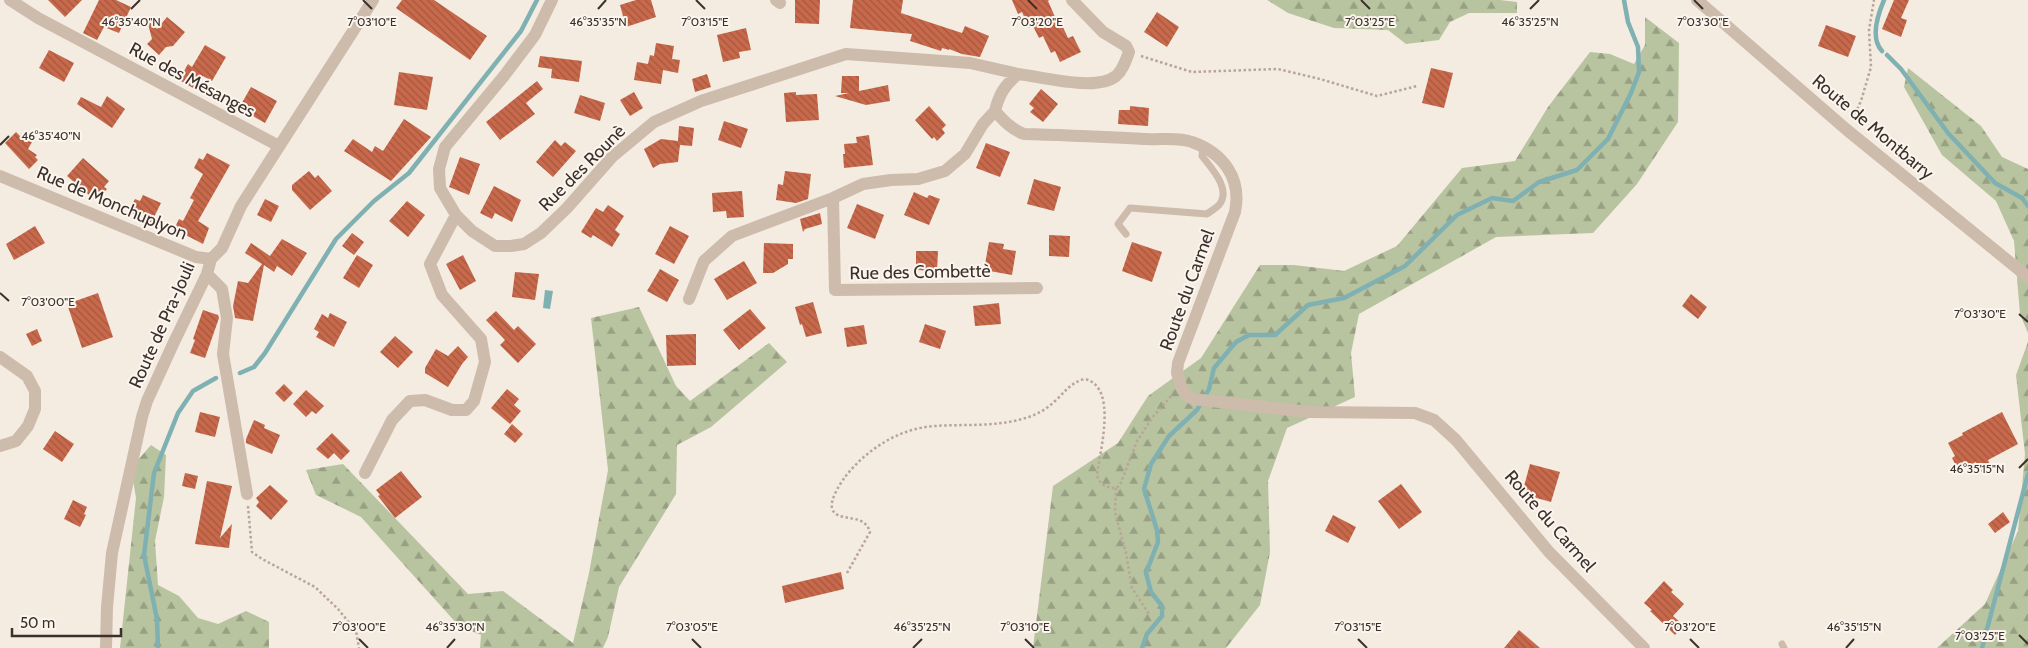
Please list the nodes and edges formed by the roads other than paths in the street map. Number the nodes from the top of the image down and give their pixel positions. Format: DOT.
graph roads {
  1 [pos="10,0"];
  2 [pos="373,0"];
  3 [pos="1072,0"];
  4 [pos="1697,0"];
  5 [pos="553,1"];
  6 [pos="1018,74"];
  7 [pos="995,111"];
  8 [pos="279,146"];
  9 [pos="1203,146"];
  10 [pos="0,176"];
  11 [pos="833,198"];
  12 [pos="456,215"];
  13 [pos="1126,234"];
  14 [pos="211,259"];
  15 [pos="207,274"];
  16 [pos="2028,277"];
  17 [pos="1037,288"];
  18 [pos="689,299"];
  19 [pos="0,358"];
  20 [pos="0,446"];
  21 [pos="365,473"];
  22 [pos="247,494"];
  23 [pos="106,648"];
  24 [pos="1644,648"];
  1 -- 8 [label="street, Rue des Mésanges"];
  2 -- 8 [label="street, Route de Pra-Jouli"];
  3 -- 6 [label="street"];
  4 -- 16 [label="street, Route de Montbarry"];
  5 -- 12 [label="street, Rue des Rounè"];
  6 -- 7 [label="street"];
  6 -- 12 [label="street, Rue des Rounè"];
  7 -- 9 [label="street, Route du Carmel"];
  7 -- 11 [label="street"];
  8 -- 14 [label="street, Route de Pra-Jouli"];
  9 -- 13 [label="lane"];
  9 -- 24 [label="street, Route du Carmel"];
  10 -- 14 [label="street, Rue de Monchuplyon"];
  11 -- 17 [label="street, Rue des Combettè"];
  11 -- 18 [label="street"];
  12 -- 21 [label="street"];
  14 -- 15 [label="street, Route de Pra-Jouli"];
  15 -- 22 [label="street"];
  15 -- 23 [label="street, Route de Pra-Jouli"];
  19 -- 20 [label="street"];
}
